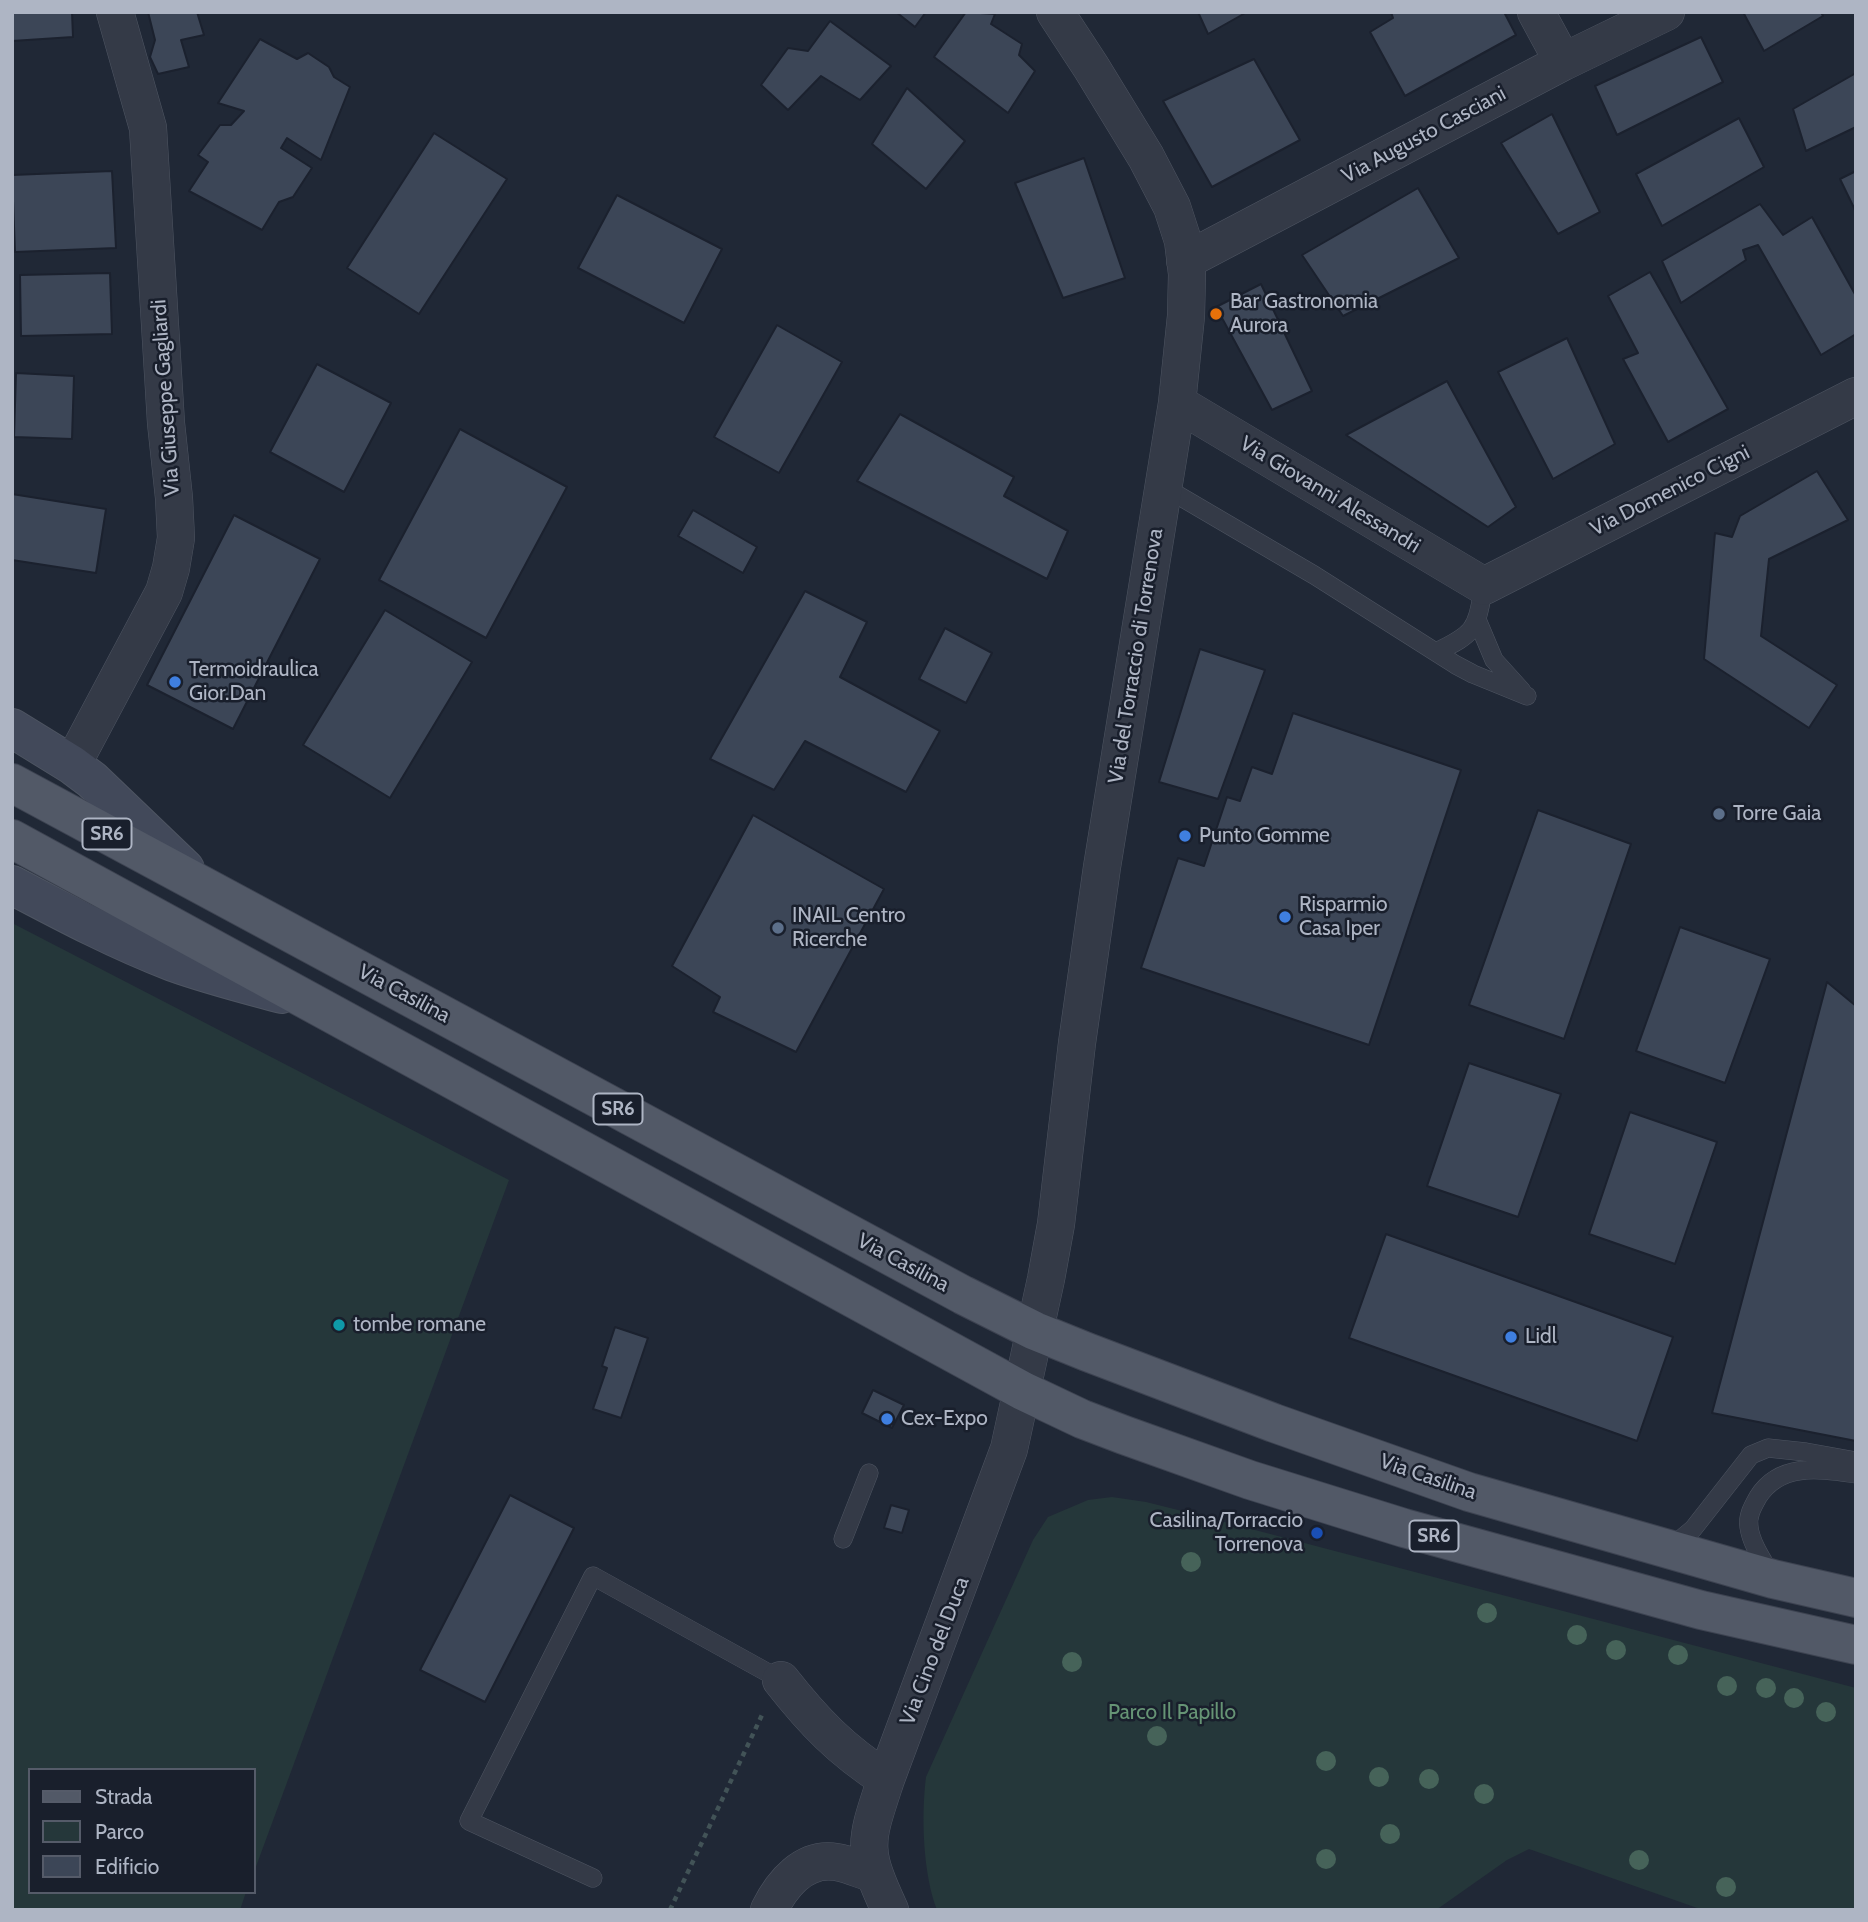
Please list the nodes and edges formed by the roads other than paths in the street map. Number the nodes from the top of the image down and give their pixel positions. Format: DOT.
graph roads {
  1 [pos="114,12"];
  2 [pos="1055,12"];
  3 [pos="1536,12"];
  4 [pos="1666,12"];
  5 [pos="1563,62"];
  6 [pos="1185,261"];
  7 [pos="1856,396"];
  8 [pos="1177,403"];
  9 [pos="1164,487"];
  10 [pos="1484,586"];
  11 [pos="1478,622"];
  12 [pos="1436,652"];
  13 [pos="12,729"];
  14 [pos="72,765"];
  15 [pos="12,783"];
  16 [pos="12,839"];
  17 [pos="202,884"];
  18 [pos="12,885"];
  19 [pos="313,1002"];
  20 [pos="1035,1331"];
  21 [pos="1023,1391"];
  22 [pos="1856,1461"];
  23 [pos="869,1473"];
  24 [pos="1856,1474"];
  25 [pos="844,1539"];
  26 [pos="1668,1549"];
  27 [pos="1773,1579"];
  28 [pos="1856,1598"];
  29 [pos="1856,1645"];
  30 [pos="781,1680"];
  31 [pos="886,1779"];
  32 [pos="873,1874"];
  33 [pos="593,1878"];
  34 [pos="769,1910"];
  35 [pos="890,1910"];
  1 -- 14 [label="street, Via Giuseppe Gagliardi"];
  2 -- 6 [label="street, Via del Torraccio di Torrenova"];
  3 -- 5 [label="street"];
  4 -- 5 [label="street, Via Augusto Casciani"];
  5 -- 6 [label="street, Via Augusto Casciani"];
  6 -- 8 [label="street, Via del Torraccio di Torrenova"];
  7 -- 10 [label="street, Via Domenico Cigni"];
  8 -- 9 [label="street, Via del Torraccio di Torrenova"];
  8 -- 10 [label="street, Via Giovanni Alessandri"];
  9 -- 12 [label="lane"];
  9 -- 20 [label="street, Via del Torraccio di Torrenova"];
  10 -- 11 [label="lane"];
  11 -- 12 [label="lane"];
  11 -- 12 [label="lane"];
  13 -- 14 [label="main road"];
  14 -- 17 [label="main road"];
  15 -- 17 [label="main road, Via Casilina / SR6"];
  16 -- 19 [label="main road, SR6"];
  17 -- 20 [label="main road, Via Casilina / SR6"];
  18 -- 19 [label="main road"];
  19 -- 21 [label="main road, SR6"];
  20 -- 21 [label="street, Via del Torraccio di Torrenova"];
  20 -- 26 [label="main road, Via Casilina / SR6"];
  21 -- 29 [label="main road, SR6"];
  21 -- 31 [label="street, Via Cino del Duca"];
  22 -- 26 [label="lane"];
  23 -- 25 [label="lane"];
  24 -- 27 [label="lane"];
  26 -- 27 [label="main road, Via Casilina / SR6"];
  27 -- 28 [label="main road, Via Casilina / SR6"];
  30 -- 31 [label="street"];
  30 -- 33 [label="lane"];
  31 -- 32 [label="street, Via Cino del Duca"];
  32 -- 34 [label="street"];
  32 -- 35 [label="street, Via Cino del Duca"];
}
